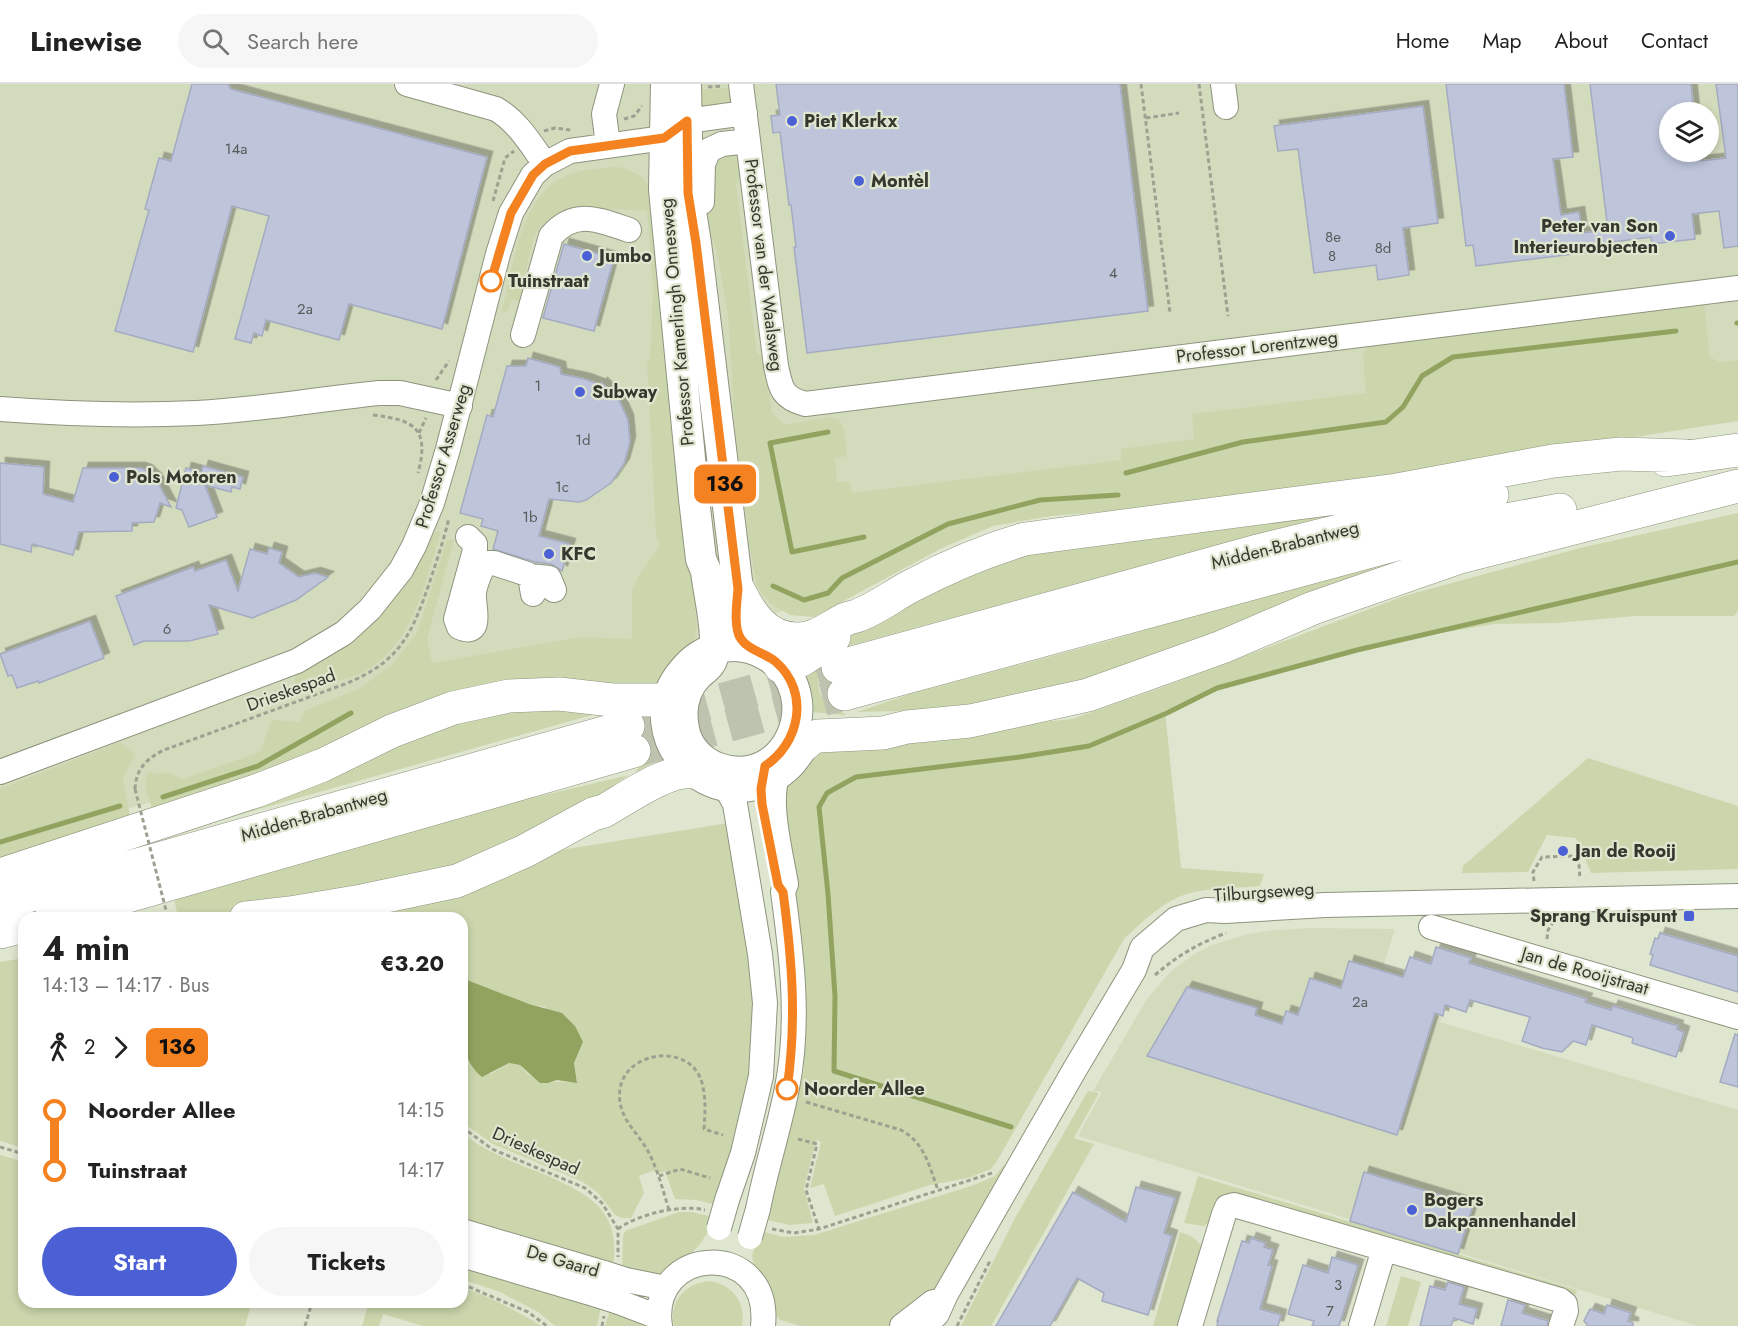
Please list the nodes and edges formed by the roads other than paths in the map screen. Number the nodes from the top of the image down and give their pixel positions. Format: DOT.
graph roads {
  1 [pos="407,84"];
  2 [pos="612,84"];
  3 [pos="666,84"];
  4 [pos="741,84"];
  5 [pos="704,85"];
  6 [pos="458,90"];
  7 [pos="744,113"];
  8 [pos="680,137"];
  9 [pos="748,141"];
  10 [pos="608,145"];
  11 [pos="545,164"];
  12 [pos="629,230"];
  13 [pos="696,243"];
  14 [pos="1738,288"];
  15 [pos="523,335"];
  16 [pos="781,389"];
  17 [pos="460,406"];
  18 [pos="0,409"];
  19 [pos="1738,450"];
  20 [pos="1686,456"];
  21 [pos="1738,478"];
  22 [pos="1738,486"];
  23 [pos="468,537"];
  24 [pos="539,587"];
  25 [pos="738,589"];
  26 [pos="860,615"];
  27 [pos="752,648"];
  28 [pos="707,652"];
  29 [pos="780,666"];
  30 [pos="670,696"];
  31 [pos="799,739"];
  32 [pos="691,762"];
  33 [pos="0,772"];
  34 [pos="768,774"];
  35 [pos="725,786"];
  36 [pos="6,872"];
  37 [pos="1738,896"];
  38 [pos="0,904"];
  39 [pos="70,912"];
  40 [pos="296,912"];
  41 [pos="1431,927"];
  42 [pos="18,928"];
  43 [pos="0,933"];
  44 [pos="18,949"];
  45 [pos="0,952"];
  46 [pos="1738,1017"];
  47 [pos="468,1233"];
  48 [pos="1384,1249"];
  49 [pos="468,1256"];
  50 [pos="706,1262"];
  51 [pos="748,1277"];
  52 [pos="612,1287"];
  53 [pos="666,1288"];
  54 [pos="946,1294"];
  55 [pos="1563,1315"];
  56 [pos="659,1321"];
  57 [pos="769,1324"];
  58 [pos="902,1326"];
  59 [pos="925,1326"];
  60 [pos="1190,1326"];
  61 [pos="1361,1326"];
  1 -- 6 [label="street"];
  2 -- 10 [label="street"];
  3 -- 8 [label="main road, Professor Kamerlingh Onnesweg"];
  4 -- 7 [label="street, Professor van der Waalsweg"];
  5 -- 8 [label="main road, Professor Kamerlingh Onnesweg"];
  6 -- 11 [label="street"];
  7 -- 8 [label="street"];
  7 -- 9 [label="street, Professor van der Waalsweg"];
  8 -- 10 [label="street, Professor Asserweg"];
  8 -- 13 [label="main road, Professor Kamerlingh Onnesweg"];
  8 -- 28 [label="main road, Professor Kamerlingh Onnesweg"];
  9 -- 13 [label="street, Professor van der Waalsweg"];
  9 -- 16 [label="street, Professor van der Waalsweg"];
  10 -- 11 [label="street, Professor Asserweg"];
  11 -- 17 [label="street, Professor Asserweg"];
  12 -- 15 [label="street"];
  13 -- 25 [label="main road, Professor Kamerlingh Onnesweg"];
  14 -- 16 [label="street, Professor Lorentzweg"];
  17 -- 18 [label="street"];
  17 -- 33 [label="street, Professor Asserweg"];
  19 -- 20 [label="highway, Midden-Brabantweg"];
  20 -- 21 [label="highway, Midden-Brabantweg"];
  20 -- 26 [label="highway"];
  22 -- 31 [label="highway"];
  23 -- 24 [label="street"];
  25 -- 26 [label="highway"];
  25 -- 27 [label="main road, Professor Kamerlingh Onnesweg"];
  26 -- 29 [label="highway"];
  27 -- 28 [label="main road"];
  27 -- 29 [label="main road"];
  28 -- 30 [label="main road"];
  28 -- 32 [label="main road"];
  29 -- 31 [label="main road"];
  30 -- 32 [label="main road"];
  30 -- 36 [label="highway"];
  31 -- 34 [label="main road"];
  32 -- 34 [label="main road"];
  32 -- 35 [label="main road"];
  32 -- 40 [label="highway"];
  34 -- 35 [label="main road"];
  34 -- 51 [label="street, bridge"];
  35 -- 50 [label="street, bridge"];
  37 -- 54 [label="street, Tilburgseweg"];
  38 -- 39 [label="highway, Midden-Brabantweg"];
  41 -- 46 [label="street, Jan de Rooijstraat"];
  42 -- 43 [label="highway"];
  44 -- 45 [label="highway"];
  47 -- 52 [label="street, De Gaard"];
  48 -- 55 [label="street"];
  48 -- 60 [label="street"];
  48 -- 61 [label="street"];
  49 -- 52 [label="street, De Gaard"];
  50 -- 51 [label="street"];
  50 -- 53 [label="street"];
  51 -- 57 [label="street"];
  52 -- 53 [label="street, De Gaard"];
  52 -- 56 [label="street, De Gaard"];
  53 -- 56 [label="street"];
  54 -- 58 [label="street, Tilburgseweg"];
  54 -- 59 [label="street, Tilburgseweg"];
}
